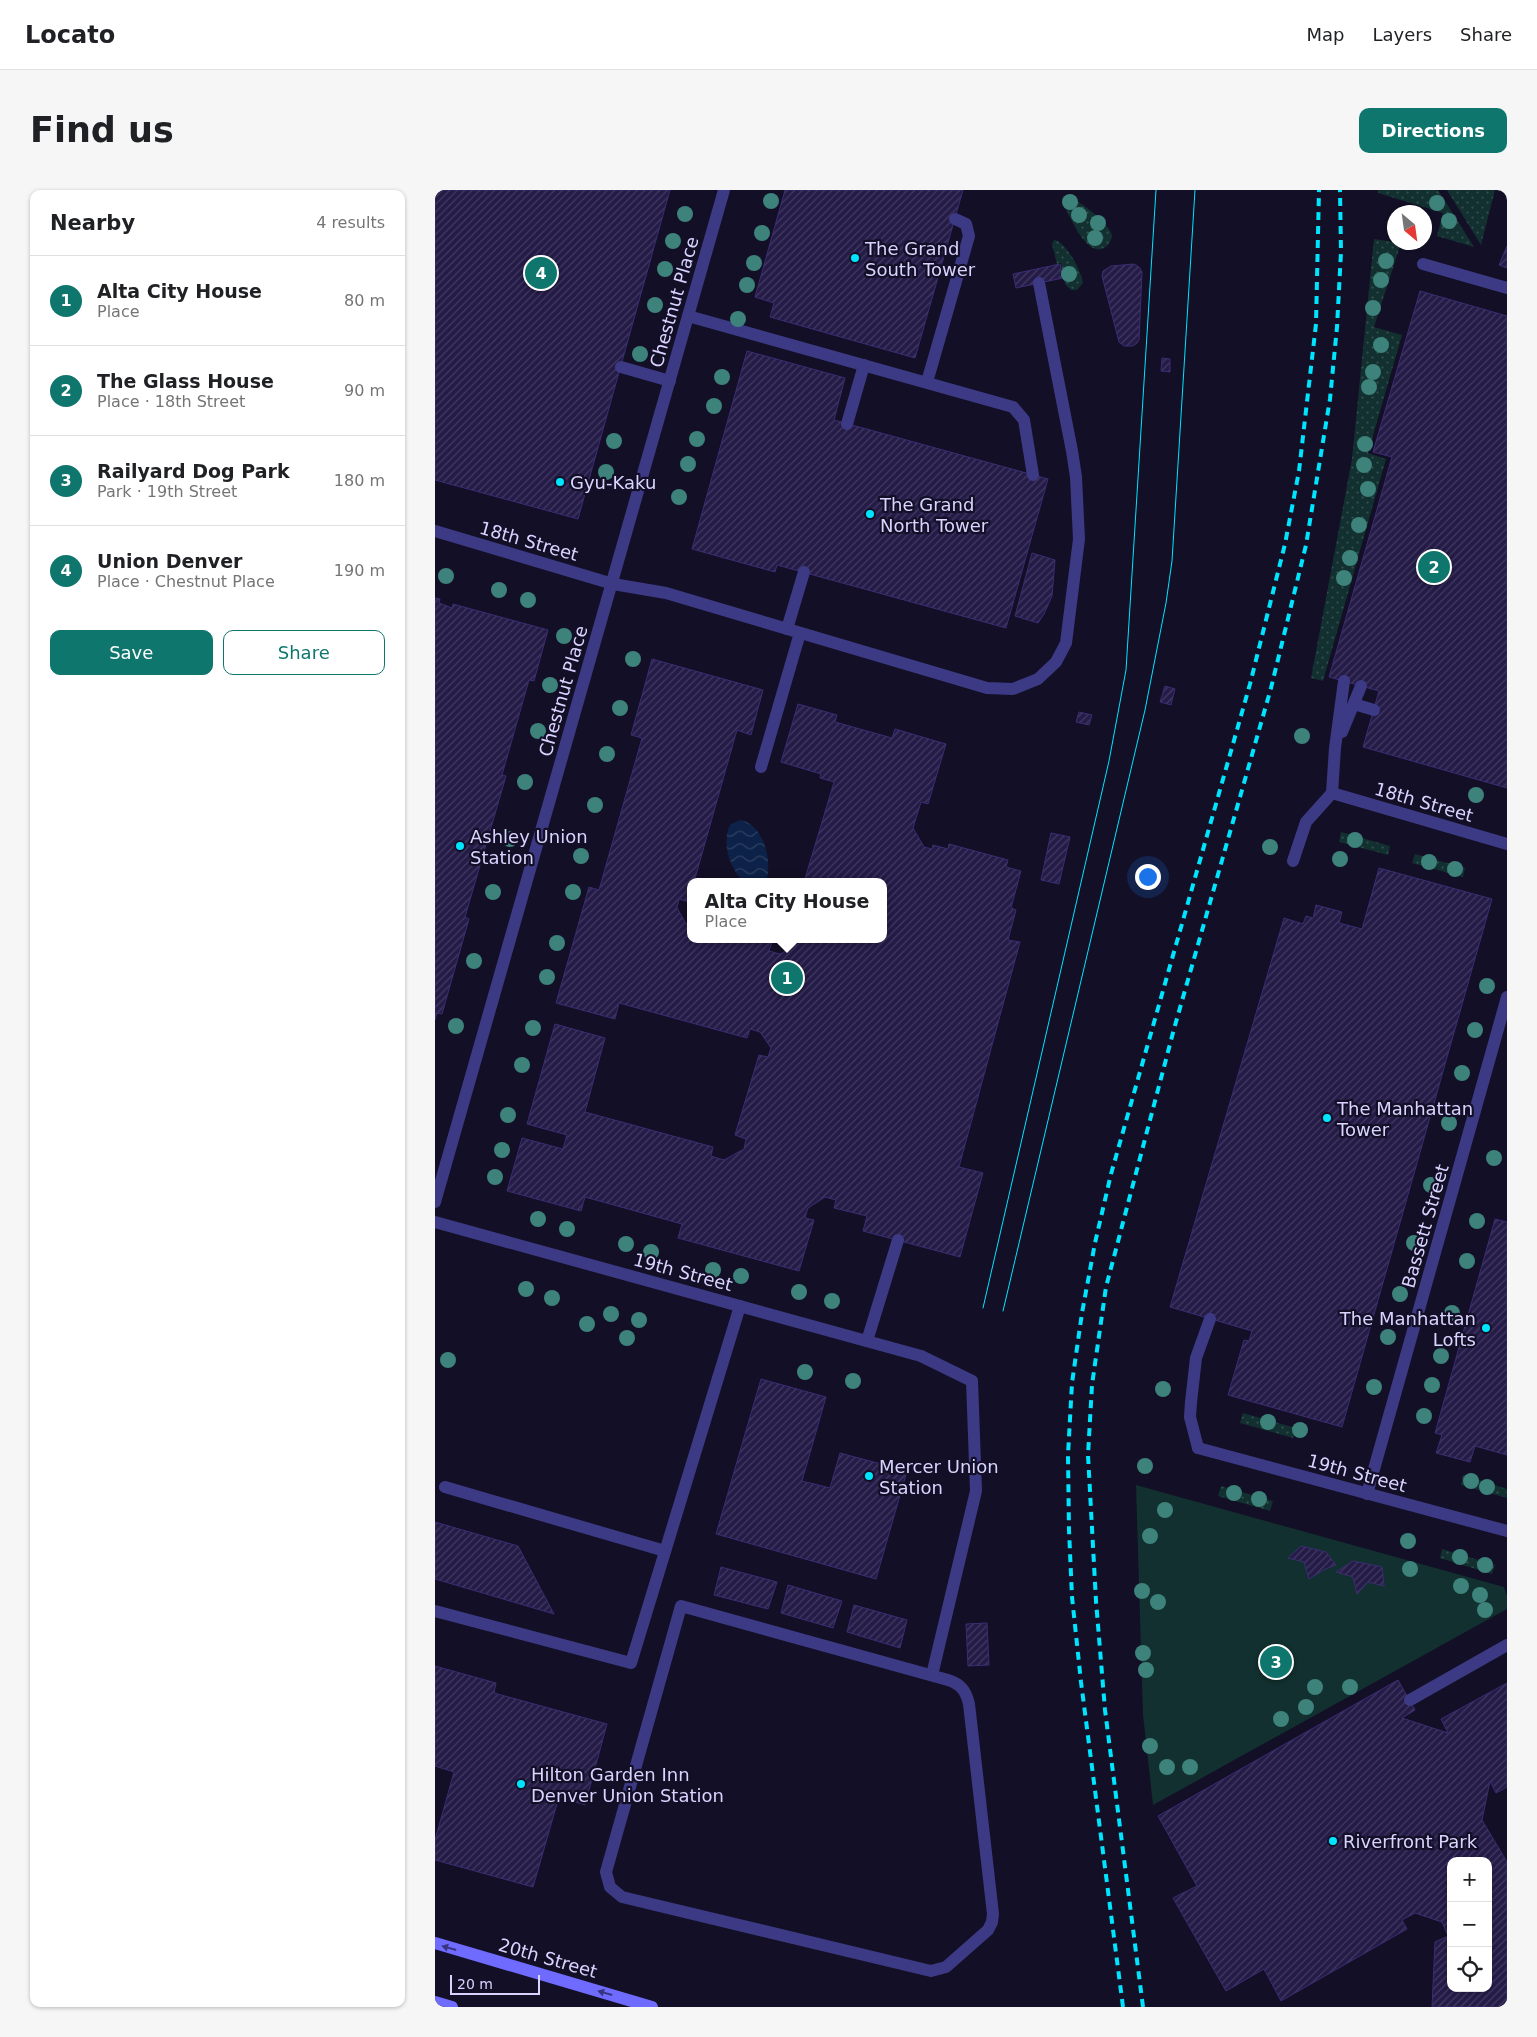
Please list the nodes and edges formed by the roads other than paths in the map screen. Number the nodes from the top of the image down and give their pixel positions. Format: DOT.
graph roads {
  1 [pos="724,190"];
  2 [pos="955,219"];
  3 [pos="1423,264"];
  4 [pos="1039,283"];
  5 [pos="1507,288"];
  6 [pos="688,316"];
  7 [pos="864,365"];
  8 [pos="621,367"];
  9 [pos="670,381"];
  10 [pos="927,382"];
  11 [pos="847,424"];
  12 [pos="1033,475"];
  13 [pos="435,531"];
  14 [pos="804,572"];
  15 [pos="613,584"];
  16 [pos="787,629"];
  17 [pos="800,633"];
  18 [pos="1344,681"];
  19 [pos="1361,686"];
  20 [pos="1354,704"];
  21 [pos="1374,710"];
  22 [pos="1335,748"];
  23 [pos="761,767"];
  24 [pos="1332,793"];
  25 [pos="1507,844"];
  26 [pos="1293,861"];
  27 [pos="1507,997"];
  28 [pos="435,1202"];
  29 [pos="435,1222"];
  30 [pos="898,1240"];
  31 [pos="740,1306"];
  32 [pos="1209,1319"];
  33 [pos="867,1341"];
  34 [pos="445,1486"];
  35 [pos="1367,1494"];
  36 [pos="1507,1531"];
  37 [pos="665,1551"];
  38 [pos="435,1611"];
  39 [pos="1507,1645"];
  40 [pos="932,1675"];
  41 [pos="1410,1700"];
  42 [pos="435,1943"];
  43 [pos="435,2002"];
  44 [pos="452,2007"];
  45 [pos="652,2007"];
  1 -- 6 [label="street, Chestnut Place"];
  2 -- 10 [label="street"];
  3 -- 5 [label="street"];
  4 -- 17 [label="street, 18th Street"];
  6 -- 7 [label="street"];
  6 -- 9 [label="street, Chestnut Place"];
  7 -- 10 [label="street"];
  7 -- 11 [label="street"];
  8 -- 9 [label="street"];
  9 -- 15 [label="street, Chestnut Place"];
  10 -- 12 [label="street"];
  13 -- 15 [label="street, 18th Street"];
  14 -- 16 [label="street"];
  15 -- 16 [label="street, 18th Street"];
  15 -- 28 [label="street, Chestnut Place"];
  16 -- 17 [label="street, 18th Street"];
  17 -- 23 [label="street"];
  18 -- 22 [label="street"];
  19 -- 20 [label="street"];
  20 -- 21 [label="street"];
  20 -- 22 [label="street"];
  22 -- 24 [label="street"];
  24 -- 25 [label="street, 18th Street"];
  24 -- 26 [label="street"];
  27 -- 35 [label="street, Bassett Street"];
  29 -- 31 [label="street, 19th Street"];
  30 -- 33 [label="street"];
  31 -- 33 [label="street, 19th Street"];
  31 -- 37 [label="street"];
  32 -- 35 [label="street, 19th Street"];
  33 -- 40 [label="street, 19th Street"];
  34 -- 37 [label="street"];
  35 -- 36 [label="street, 19th Street"];
  37 -- 38 [label="street"];
  39 -- 41 [label="street"];
  40 -- 40 [label="street"];
  45 -- 42 [label="main road, 20th Street, one-way"];
  43 -- 44 [label="main road"];
}
